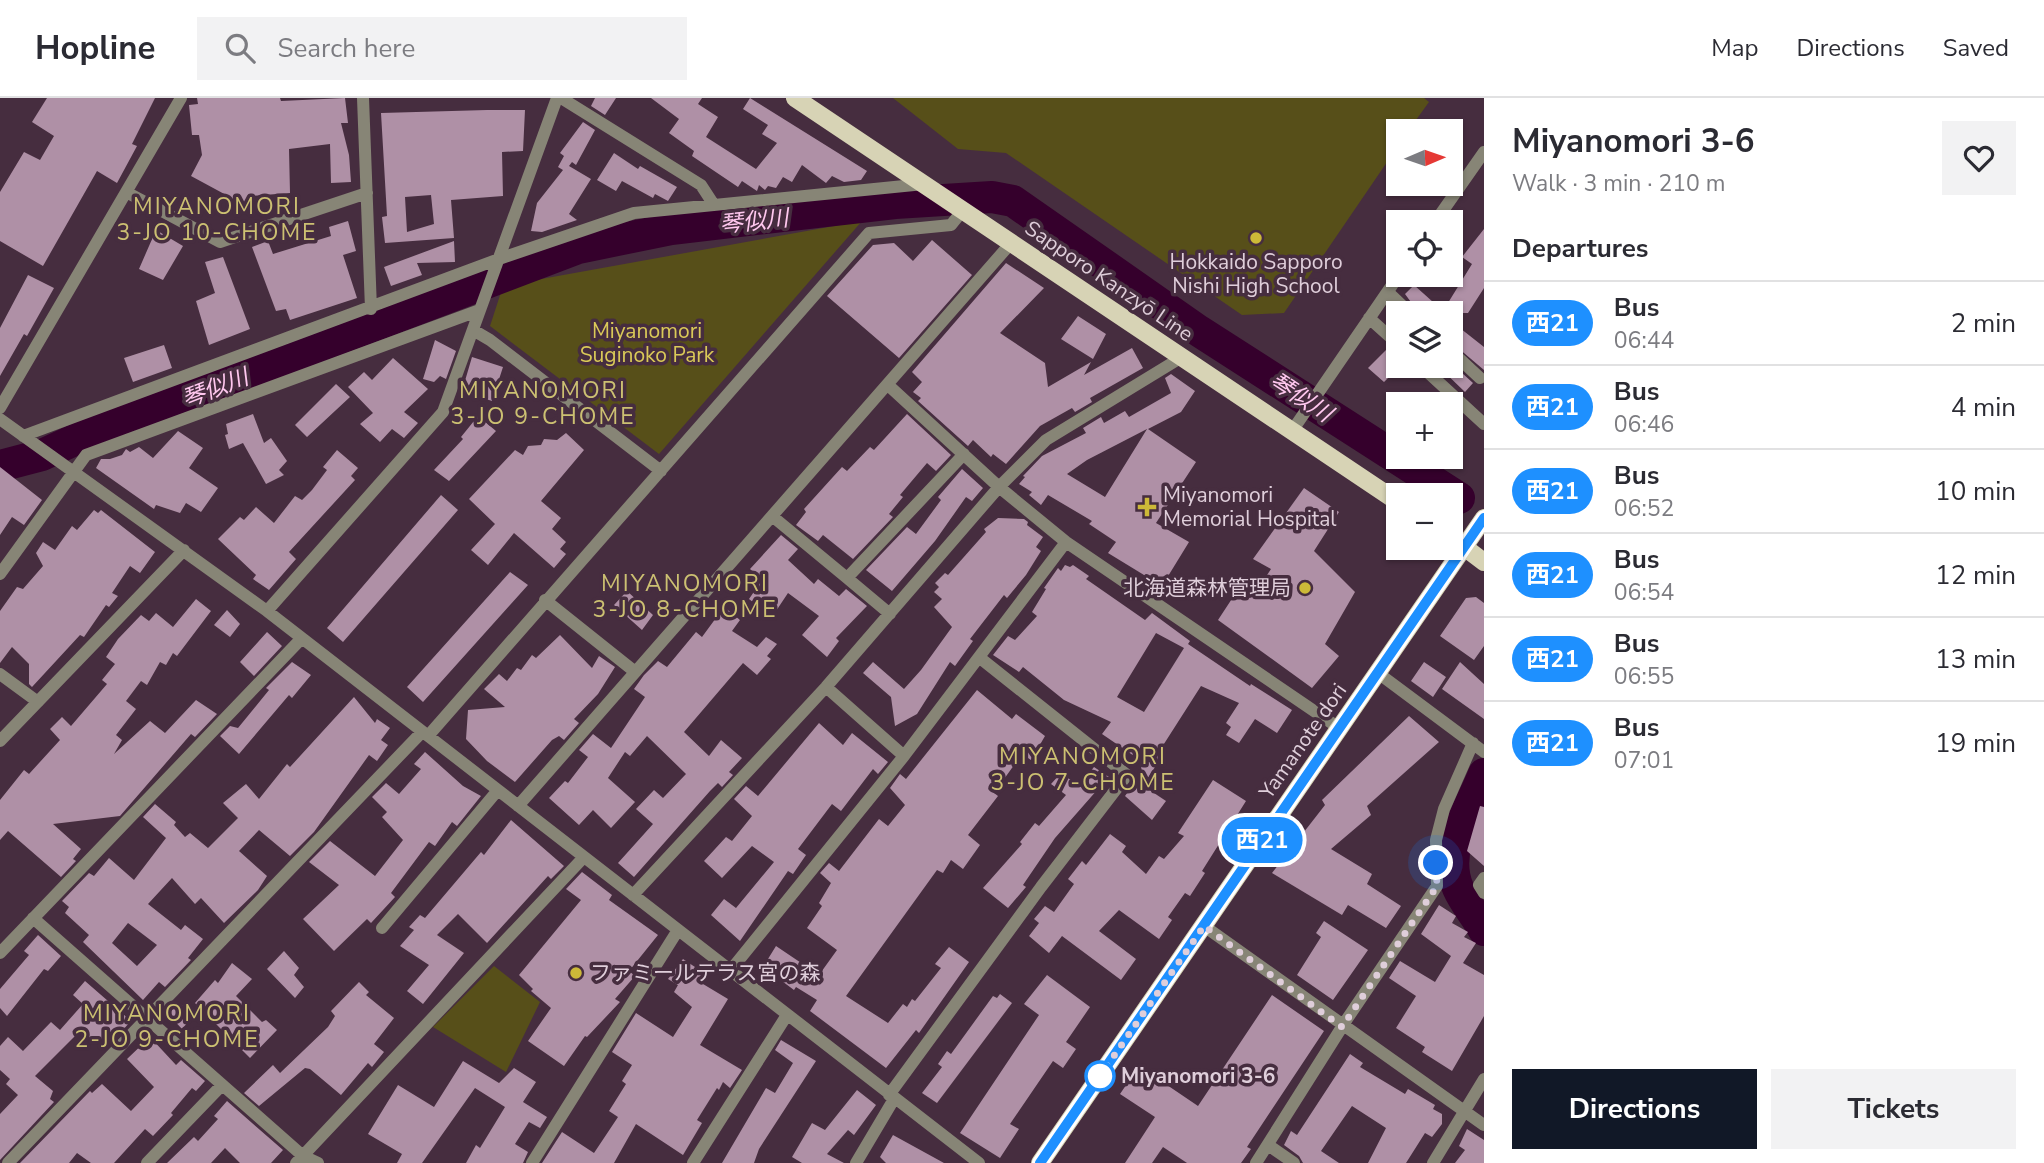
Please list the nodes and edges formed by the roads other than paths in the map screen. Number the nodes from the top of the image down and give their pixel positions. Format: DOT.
graph roads {
  1 [pos="181,98"];
  2 [pos="363,98"];
  3 [pos="559,98"];
  4 [pos="795,98"];
  5 [pos="1484,152"];
  6 [pos="927,186"];
  7 [pos="128,192"];
  8 [pos="367,193"];
  9 [pos="714,205"];
  10 [pos="962,210"];
  11 [pos="1443,210"];
  12 [pos="1011,243"];
  13 [pos="499,259"];
  14 [pos="1391,287"];
  15 [pos="1388,292"];
  16 [pos="1397,301"];
  17 [pos="371,309"];
  18 [pos="480,310"];
  19 [pos="1369,318"];
  20 [pos="473,330"];
  21 [pos="1386,333"];
  22 [pos="1182,358"];
  23 [pos="1463,362"];
  24 [pos="1434,378"];
  25 [pos="1480,378"];
  26 [pos="888,385"];
  27 [pos="0,408"];
  28 [pos="0,419"];
  29 [pos="1484,424"];
  30 [pos="1292,431"];
  31 [pos="23,436"];
  32 [pos="964,454"];
  33 [pos="72,470"];
  34 [pos="661,471"];
  35 [pos="999,487"];
  36 [pos="1386,494"];
  37 [pos="772,516"];
  38 [pos="1484,518"];
  39 [pos="1463,537"];
  40 [pos="1066,542"];
  41 [pos="1463,546"];
  42 [pos="184,550"];
  43 [pos="1447,560"];
  44 [pos="1484,562"];
  45 [pos="0,574"];
  46 [pos="847,578"];
  47 [pos="545,600"];
  48 [pos="267,611"];
  49 [pos="890,614"];
  50 [pos="302,639"];
  51 [pos="980,658"];
  52 [pos="634,671"];
  53 [pos="1378,673"];
  54 [pos="0,674"];
  55 [pos="825,687"];
  56 [pos="38,702"];
  57 [pos="1339,728"];
  58 [pos="425,734"];
  59 [pos="0,741"];
  60 [pos="1480,749"];
  61 [pos="904,756"];
  62 [pos="498,790"];
  63 [pos="518,806"];
  64 [pos="584,857"];
  65 [pos="1484,878"];
  66 [pos="1484,893"];
  67 [pos="633,895"];
  68 [pos="33,918"];
  69 [pos="1204,926"];
  70 [pos="382,928"];
  71 [pos="678,930"];
  72 [pos="0,953"];
  73 [pos="730,971"];
  74 [pos="788,1015"];
  75 [pos="145,1020"];
  76 [pos="1342,1027"];
  77 [pos="1484,1079"];
  78 [pos="222,1085"];
  79 [pos="892,1097"];
  80 [pos="1466,1112"];
  81 [pos="1484,1125"];
  82 [pos="1268,1145"];
  83 [pos="300,1160"];
  84 [pos="8,1163"];
  85 [pos="147,1163"];
  86 [pos="318,1163"];
  87 [pos="532,1163"];
  88 [pos="693,1163"];
  89 [pos="856,1163"];
  90 [pos="979,1163"];
  91 [pos="1040,1163"];
  92 [pos="1256,1163"];
  93 [pos="1294,1163"];
  94 [pos="1433,1163"];
  1 -- 7 [label="street"];
  2 -- 8 [label="street"];
  3 -- 9 [label="street"];
  3 -- 13 [label="street"];
  4 -- 6 [label="main road, Sapporo Kanzyō Line"];
  5 -- 11 [label="street"];
  6 -- 9 [label="street"];
  6 -- 10 [label="main road, Sapporo Kanzyō Line"];
  7 -- 8 [label="street"];
  7 -- 27 [label="street"];
  8 -- 17 [label="street"];
  9 -- 13 [label="street"];
  10 -- 12 [label="main road, Sapporo Kanzyō Line"];
  10 -- 34 [label="street"];
  12 -- 22 [label="main road, Sapporo Kanzyō Line"];
  12 -- 26 [label="street"];
  13 -- 17 [label="street"];
  13 -- 18 [label="street"];
  14 -- 15 [label="street"];
  15 -- 16 [label="street"];
  15 -- 19 [label="street"];
  17 -- 31 [label="street"];
  18 -- 20 [label="street"];
  18 -- 33 [label="street"];
  19 -- 21 [label="street"];
  19 -- 30 [label="street"];
  20 -- 34 [label="street"];
  20 -- 48 [label="street"];
  22 -- 30 [label="main road, Sapporo Kanzyō Line"];
  22 -- 35 [label="street"];
  23 -- 25 [label="street"];
  24 -- 29 [label="street"];
  26 -- 32 [label="street"];
  26 -- 37 [label="street"];
  28 -- 31 [label="street"];
  30 -- 36 [label="main road, Sapporo Kanzyō Line"];
  31 -- 33 [label="street"];
  32 -- 35 [label="street"];
  32 -- 46 [label="street"];
  33 -- 42 [label="street"];
  33 -- 45 [label="street"];
  34 -- 47 [label="street"];
  35 -- 40 [label="street"];
  35 -- 49 [label="street"];
  37 -- 46 [label="street"];
  37 -- 52 [label="street"];
  38 -- 39 [label="main road, Yamanote dori"];
  40 -- 51 [label="street"];
  40 -- 57 [label="street"];
  41 -- 44 [label="main road"];
  42 -- 48 [label="street"];
  42 -- 56 [label="street"];
  43 -- 53 [label="main road, Yamanote dori"];
  46 -- 49 [label="street"];
  47 -- 52 [label="street"];
  47 -- 58 [label="street"];
  48 -- 50 [label="street"];
  49 -- 55 [label="street"];
  50 -- 58 [label="street"];
  50 -- 68 [label="street"];
  51 -- 61 [label="street"];
  51 -- 79 [label="street"];
  52 -- 63 [label="street"];
  53 -- 57 [label="main road, Yamanote dori"];
  53 -- 60 [label="street"];
  54 -- 56 [label="street"];
  55 -- 61 [label="street"];
  55 -- 67 [label="street"];
  56 -- 59 [label="street"];
  57 -- 69 [label="main road, Yamanote dori"];
  58 -- 62 [label="street"];
  58 -- 75 [label="street"];
  60 -- 76 [label="street"];
  61 -- 73 [label="street"];
  62 -- 63 [label="street"];
  62 -- 70 [label="street"];
  63 -- 64 [label="street"];
  64 -- 67 [label="street"];
  64 -- 83 [label="street"];
  65 -- 66 [label="street"];
  67 -- 71 [label="street"];
  68 -- 72 [label="street"];
  68 -- 75 [label="street"];
  69 -- 76 [label="street"];
  69 -- 91 [label="main road, Yamanote dori"];
  71 -- 73 [label="street"];
  71 -- 87 [label="street"];
  73 -- 74 [label="street"];
  74 -- 79 [label="street"];
  74 -- 88 [label="street"];
  75 -- 78 [label="street"];
  75 -- 84 [label="street"];
  76 -- 80 [label="street"];
  76 -- 82 [label="street"];
  77 -- 80 [label="street"];
  78 -- 83 [label="street"];
  78 -- 85 [label="street"];
  79 -- 89 [label="street"];
  79 -- 90 [label="street"];
  80 -- 81 [label="street"];
  80 -- 94 [label="street"];
  82 -- 92 [label="street"];
  82 -- 93 [label="street"];
  83 -- 86 [label="street"];
}
